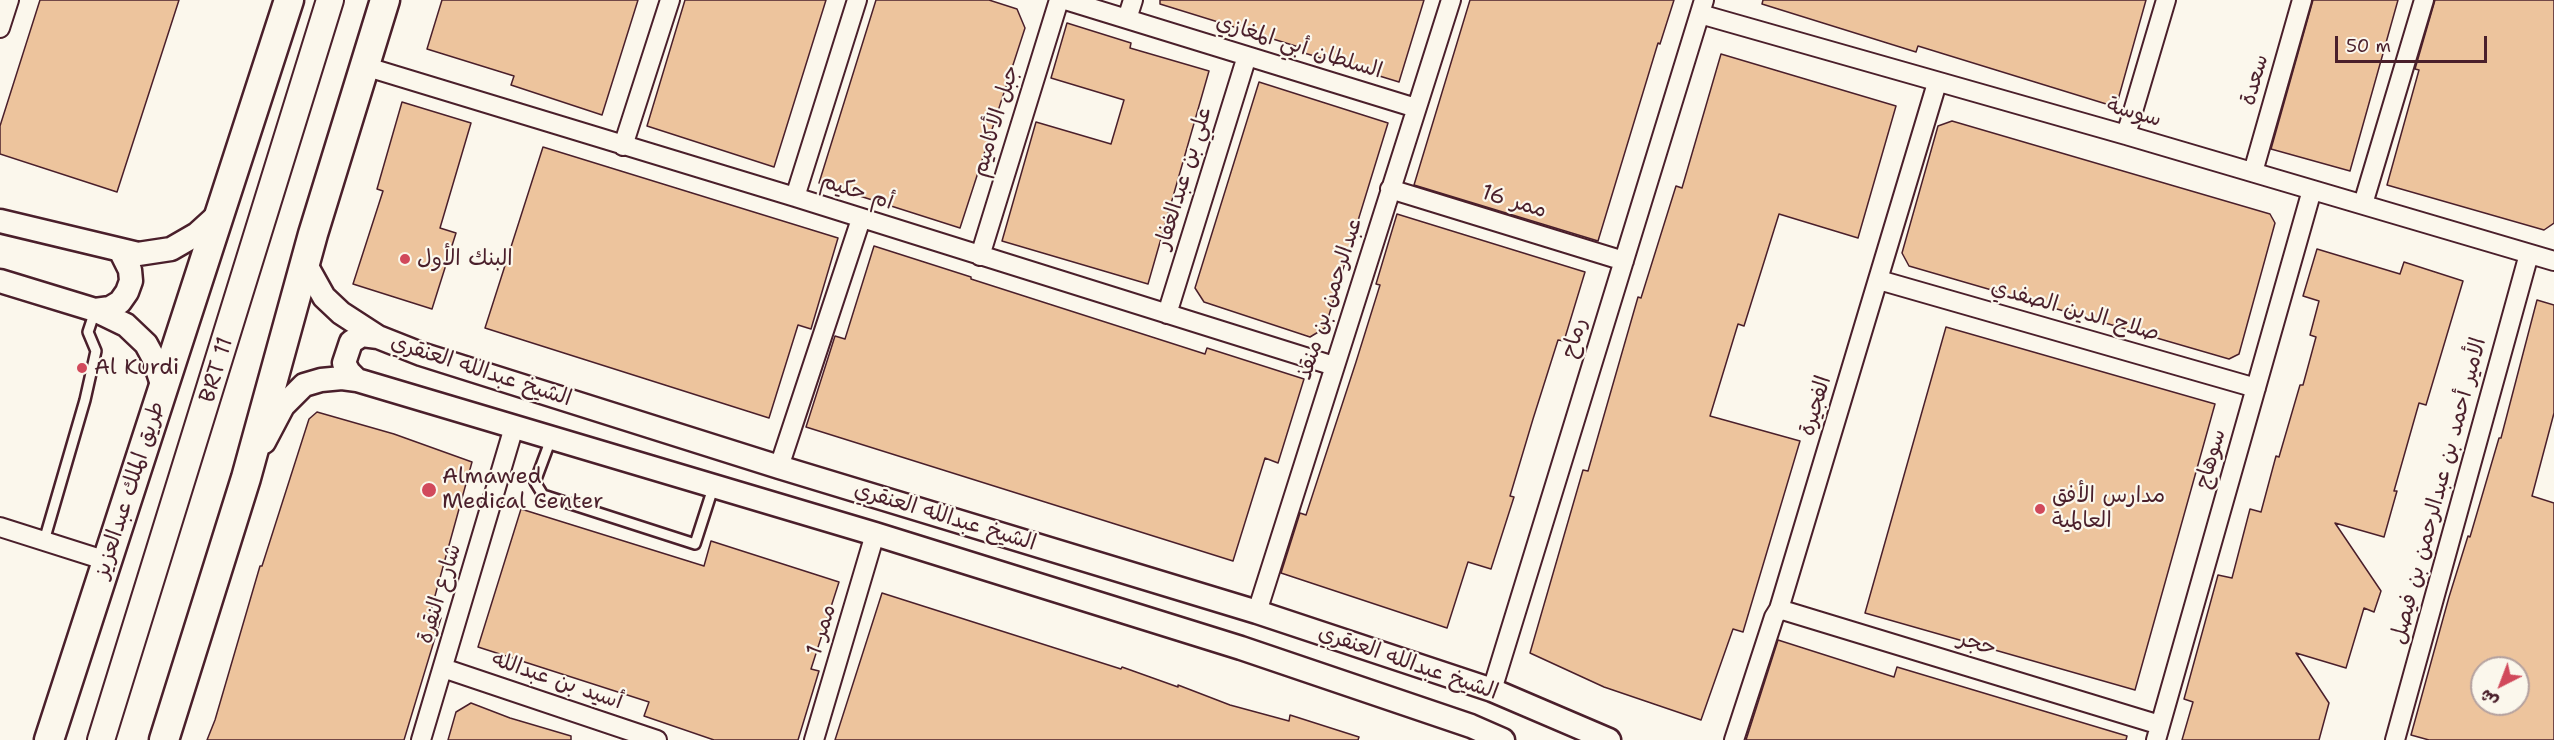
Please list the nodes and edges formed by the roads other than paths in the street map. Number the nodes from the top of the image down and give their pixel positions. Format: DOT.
graph roads {
  1 [pos="9,0"];
  2 [pos="289,0"];
  3 [pos="330,0"];
  4 [pos="385,0"];
  5 [pos="670,0"];
  6 [pos="857,0"];
  7 [pos="1059,0"];
  8 [pos="1065,0"];
  9 [pos="1133,0"];
  10 [pos="1451,0"];
  11 [pos="2166,0"];
  12 [pos="2302,0"];
  13 [pos="2424,0"];
  14 [pos="1702,7"];
  15 [pos="1127,19"];
  16 [pos="0,28"];
  17 [pos="1247,56"];
  18 [pos="364,66"];
  19 [pos="1937,83"];
  20 [pos="1416,108"];
  21 [pos="2126,135"];
  22 [pos="623,146"];
  23 [pos="2253,172"];
  24 [pos="1390,189"];
  25 [pos="2312,190"];
  26 [pos="795,197"];
  27 [pos="2363,204"];
  28 [pos="219,214"];
  29 [pos="861,219"];
  30 [pos="0,221"];
  31 [pos="121,252"];
  32 [pos="2529,254"];
  33 [pos="980,256"];
  34 [pos="1624,261"];
  35 [pos="2554,261"];
  36 [pos="305,263"];
  37 [pos="1880,280"];
  38 [pos="0,281"];
  39 [pos="95,310"];
  40 [pos="1167,314"];
  41 [pos="378,337"];
  42 [pos="1334,366"];
  43 [pos="357,380"];
  44 [pos="2256,388"];
  45 [pos="164,390"];
  46 [pos="514,427"];
  47 [pos="552,436"];
  48 [pos="779,467"];
  49 [pos="246,478"];
  50 [pos="714,485"];
  51 [pos="0,527"];
  52 [pos="876,534"];
  53 [pos="44,541"];
  54 [pos="107,561"];
  55 [pos="1779,609"];
  56 [pos="1257,612"];
  57 [pos="443,668"];
  58 [pos="1492,690"];
  59 [pos="1469,733"];
  60 [pos="2158,733"];
  61 [pos="49,740"];
  62 [pos="101,740"];
  63 [pos="164,740"];
  64 [pos="421,740"];
  65 [pos="657,740"];
  66 [pos="814,740"];
  67 [pos="1503,740"];
  68 [pos="1609,740"];
  69 [pos="1734,740"];
  70 [pos="2395,740"];
  1 -- 16 [label="street"];
  2 -- 28 [label="main road, طريق الملك عبدالعزيز"];
  3 -- 62 [label="main road, BRT 11"];
  4 -- 18 [label="main road"];
  5 -- 22 [label="street"];
  6 -- 26 [label="street"];
  7 -- 33 [label="street, جبل الأكاميم"];
  8 -- 15 [label="street, السلطان أبي المغازي"];
  9 -- 15 [label="street"];
  10 -- 20 [label="street, عبدالرحمن بن منقذ"];
  11 -- 21 [label="street"];
  12 -- 23 [label="street, سعدة"];
  13 -- 27 [label="street"];
  14 -- 19 [label="street, سوسة"];
  14 -- 34 [label="street, رماح"];
  15 -- 17 [label="street, السلطان أبي المغازي"];
  17 -- 20 [label="street, السلطان أبي المغازي"];
  17 -- 40 [label="street, علي بن عبدالغفار"];
  18 -- 22 [label="street, أم حكيم"];
  18 -- 36 [label="main road"];
  19 -- 21 [label="street, سوسة"];
  19 -- 37 [label="street, الفجيرة"];
  20 -- 24 [label="street, عبدالرحمن بن منقذ"];
  21 -- 23 [label="street, سوسة"];
  22 -- 26 [label="street, أم حكيم"];
  23 -- 25 [label="street, سوسة"];
  24 -- 34 [label="street, ممر 16"];
  24 -- 42 [label="street, عبدالرحمن بن منقذ"];
  25 -- 27 [label="street, سوسة"];
  25 -- 44 [label="street, سوهاج"];
  26 -- 29 [label="street, أم حكيم"];
  27 -- 32 [label="street, سوسة"];
  28 -- 31 [label="street"];
  28 -- 45 [label="main road, طريق الملك عبدالعزيز"];
  29 -- 33 [label="street, أم حكيم"];
  29 -- 48 [label="street"];
  30 -- 31 [label="street"];
  31 -- 39 [label="street"];
  32 -- 35 [label="street, سوسة"];
  32 -- 70 [label="street, الأمير أحمد بن عبدالرحمن بن فيصل"];
  33 -- 40 [label="street, أم حكيم"];
  34 -- 58 [label="street, رماح"];
  36 -- 41 [label="street, الشيخ عبدالله العنقري"];
  36 -- 49 [label="main road"];
  37 -- 44 [label="street, صلاح الدين الصفدي"];
  37 -- 55 [label="street, الفجيرة"];
  38 -- 39 [label="street"];
  39 -- 45 [label="street"];
  39 -- 53 [label="lane"];
  40 -- 42 [label="street, أم حكيم"];
  41 -- 43 [label="street"];
  41 -- 48 [label="street, الشيخ عبدالله العنقري"];
  42 -- 56 [label="street, عبدالرحمن بن منقذ"];
  43 -- 46 [label="street, الشيخ عبدالله العنقري"];
  43 -- 49 [label="street, الشيخ عبدالله العنقري"];
  44 -- 60 [label="street, سوهاج"];
  45 -- 54 [label="main road, طريق الملك عبدالعزيز"];
  46 -- 47 [label="street, الشيخ عبدالله العنقري"];
  46 -- 57 [label="street, شارع النقرة"];
  47 -- 50 [label="street, الشيخ عبدالله العنقري"];
  47 -- 50 [label="lane"];
  48 -- 56 [label="street, الشيخ عبدالله العنقري"];
  49 -- 63 [label="main road"];
  50 -- 52 [label="street, الشيخ عبدالله العنقري"];
  51 -- 53 [label="street"];
  52 -- 59 [label="street, الشيخ عبدالله العنقري"];
  52 -- 66 [label="street, ممر 1"];
  53 -- 54 [label="street"];
  54 -- 61 [label="main road, طريق الملك عبدالعزيز"];
  55 -- 60 [label="street, حجر"];
  55 -- 69 [label="street, الفجيرة"];
  56 -- 58 [label="street, الشيخ عبدالله العنقري"];
  57 -- 64 [label="street, شارع النقرة"];
  57 -- 65 [label="street, أسيد بن عبدالله"];
  58 -- 68 [label="street, الشيخ عبدالله العنقري"];
  59 -- 67 [label="street, الشيخ عبدالله العنقري"];
}
